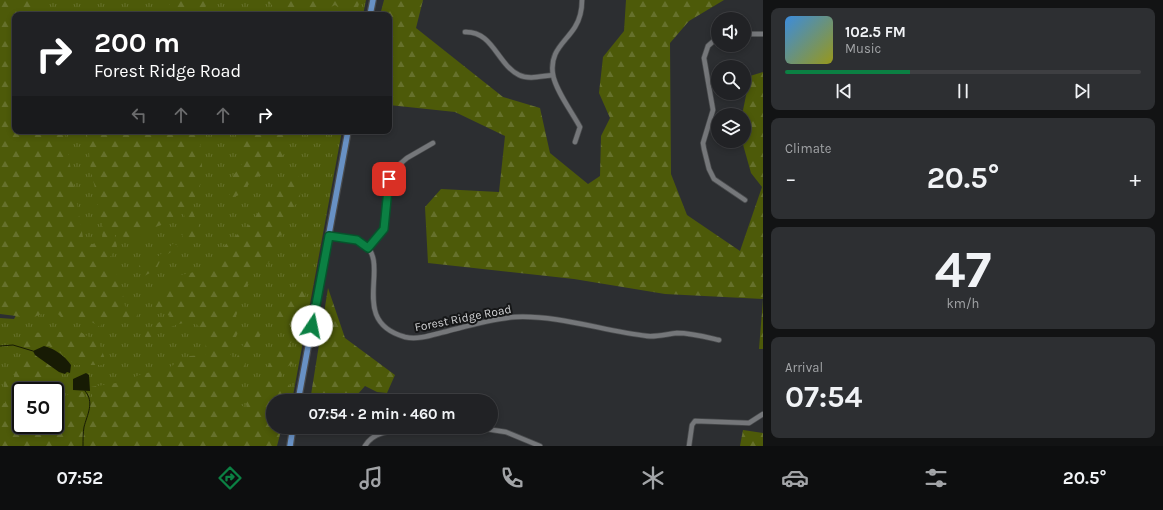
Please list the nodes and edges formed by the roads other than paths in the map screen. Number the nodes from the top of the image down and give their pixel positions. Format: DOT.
graph roads {
  1 [pos="374,0"];
  2 [pos="582,0"];
  3 [pos="371,12"];
  4 [pos="466,32"];
  5 [pos="751,34"];
  6 [pos="763,34"];
  7 [pos="711,43"];
  8 [pos="553,75"];
  9 [pos="347,134"];
  10 [pos="575,142"];
  11 [pos="433,143"];
  12 [pos="745,200"];
  13 [pos="329,236"];
  14 [pos="368,248"];
  15 [pos="719,340"];
  16 [pos="299,394"];
  17 [pos="763,414"];
  18 [pos="498,431"];
  19 [pos="293,434"];
  20 [pos="379,434"];
  21 [pos="290,446"];
  22 [pos="365,446"];
  23 [pos="540,446"];
  24 [pos="689,446"];
  1 -- 3 [label="main road"];
  2 -- 8 [label="street"];
  4 -- 8 [label="street"];
  5 -- 6 [label="street"];
  7 -- 12 [label="street"];
  8 -- 10 [label="street"];
  9 -- 13 [label="main road"];
  11 -- 14 [label="street"];
  13 -- 14 [label="street"];
  13 -- 16 [label="main road"];
  14 -- 15 [label="street, Forest Ridge Road"];
  17 -- 24 [label="street"];
  18 -- 23 [label="street"];
  19 -- 21 [label="main road"];
  20 -- 22 [label="street"];
}
